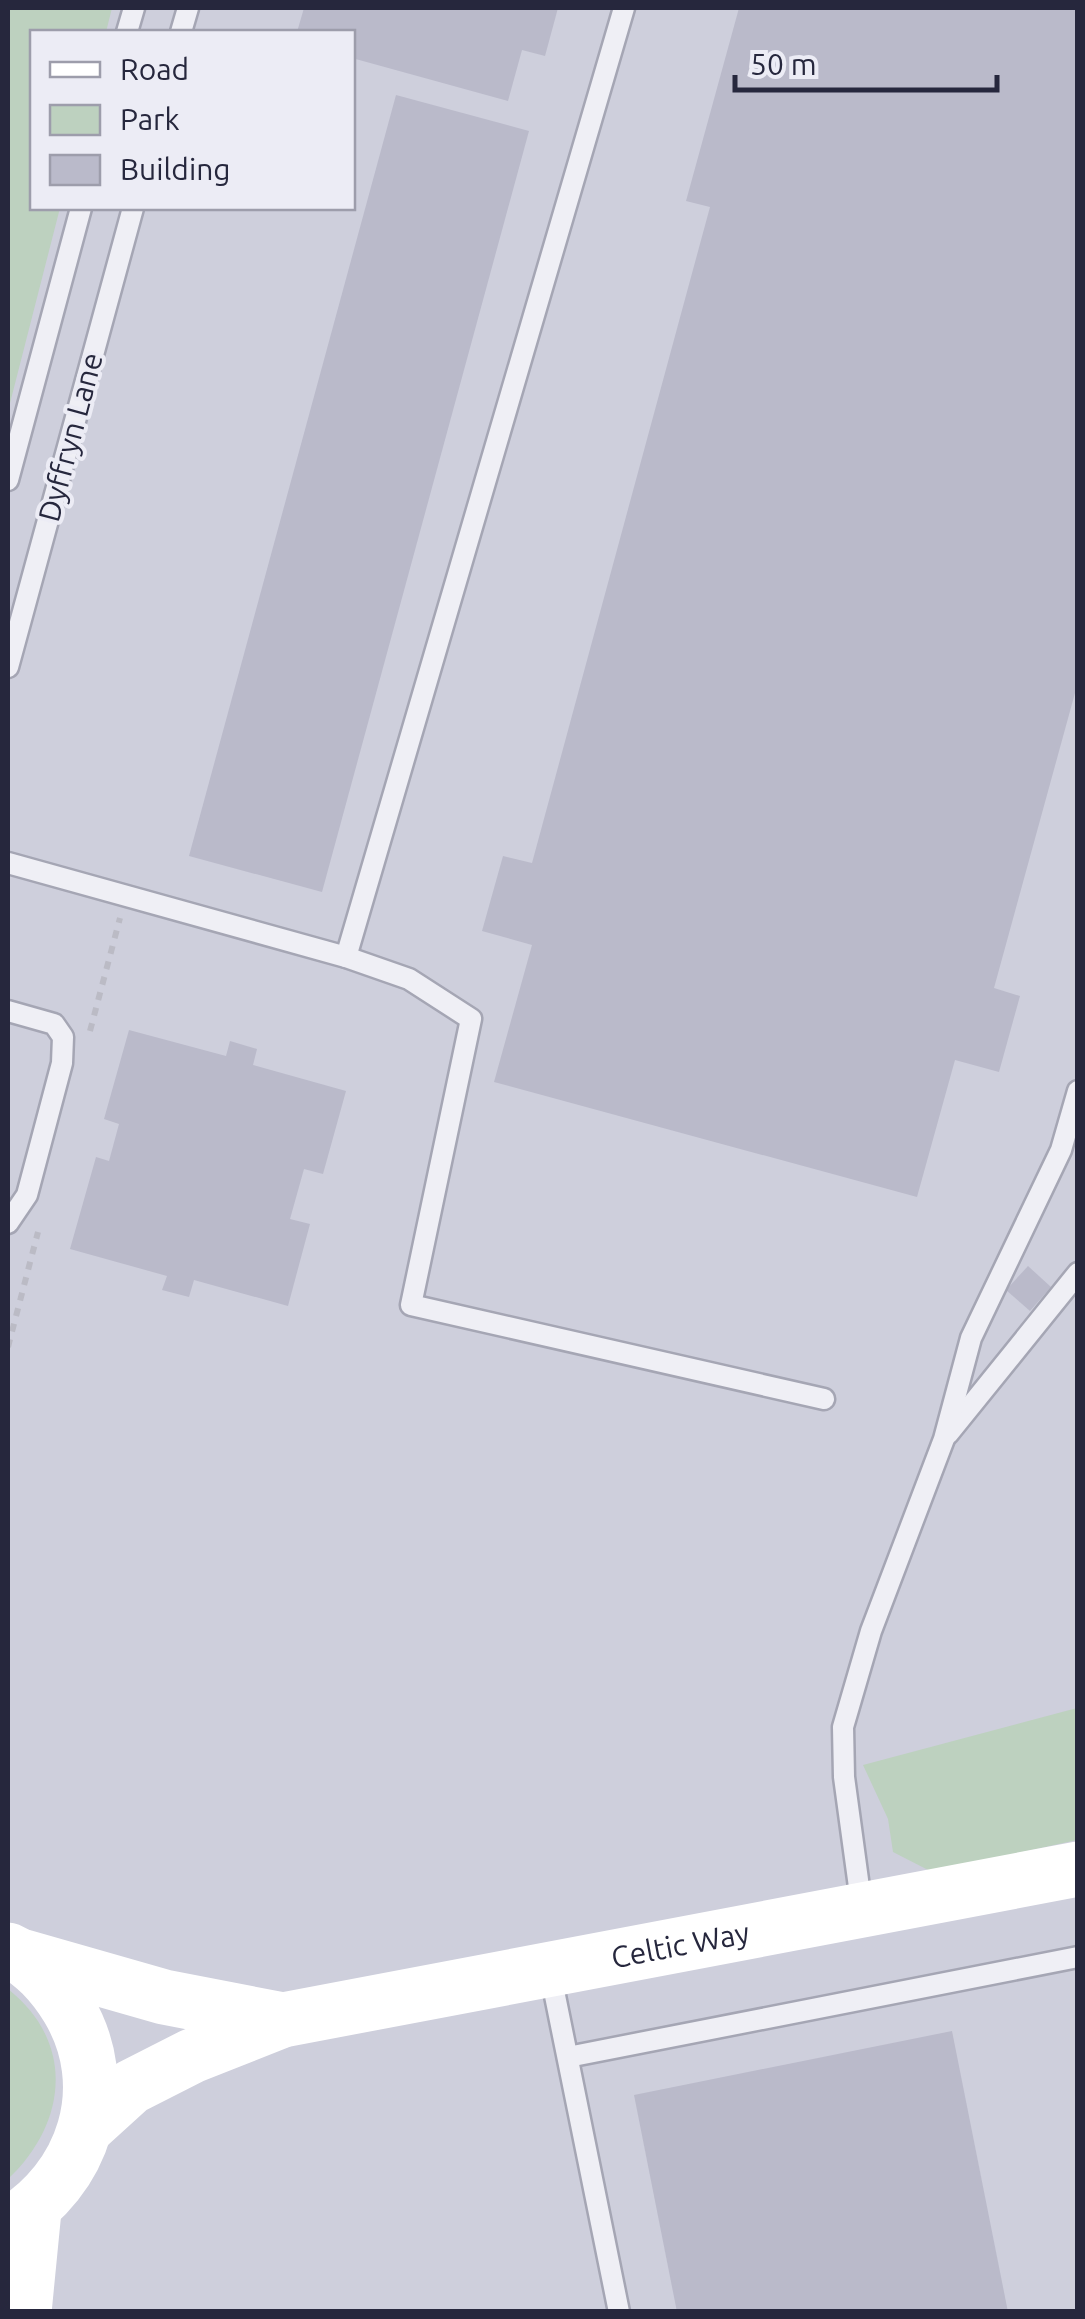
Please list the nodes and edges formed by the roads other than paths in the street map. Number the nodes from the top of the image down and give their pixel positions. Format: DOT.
graph roads {
  1 [pos="624,8"];
  2 [pos="79,210"];
  3 [pos="132,210"];
  4 [pos="8,480"];
  5 [pos="8,667"];
  6 [pos="8,862"];
  7 [pos="346,957"];
  8 [pos="8,1011"];
  9 [pos="1078,1091"];
  10 [pos="1070,1152"];
  11 [pos="8,1224"];
  12 [pos="1078,1273"];
  13 [pos="824,1400"];
  14 [pos="944,1439"];
  15 [pos="1078,1869"];
  16 [pos="863,1910"];
  17 [pos="12,1953"];
  18 [pos="1078,1957"];
  19 [pos="550,1970"];
  20 [pos="284,2020"];
  21 [pos="568,2057"];
  22 [pos="87,2127"];
  23 [pos="21,2217"];
  24 [pos="24,2312"];
  25 [pos="619,2312"];
  1 -- 7 [label="lane"];
  2 -- 4 [label="lane, Dyffryn Lane"];
  3 -- 5 [label="lane, Dyffryn Lane"];
  6 -- 7 [label="lane"];
  7 -- 13 [label="lane"];
  8 -- 11 [label="lane"];
  9 -- 10 [label="lane"];
  10 -- 14 [label="lane"];
  12 -- 14 [label="lane"];
  14 -- 16 [label="lane"];
  15 -- 16 [label="street, Celtic Way"];
  16 -- 19 [label="street, Celtic Way"];
  17 -- 20 [label="street, Celtic Way"];
  17 -- 22 [label="street, Celtic Way"];
  18 -- 21 [label="lane"];
  19 -- 20 [label="street, Celtic Way"];
  19 -- 21 [label="lane"];
  20 -- 22 [label="street, Celtic Way"];
  21 -- 25 [label="lane"];
  22 -- 23 [label="street, Celtic Way"];
  23 -- 24 [label="street, Celtic Way"];
}
